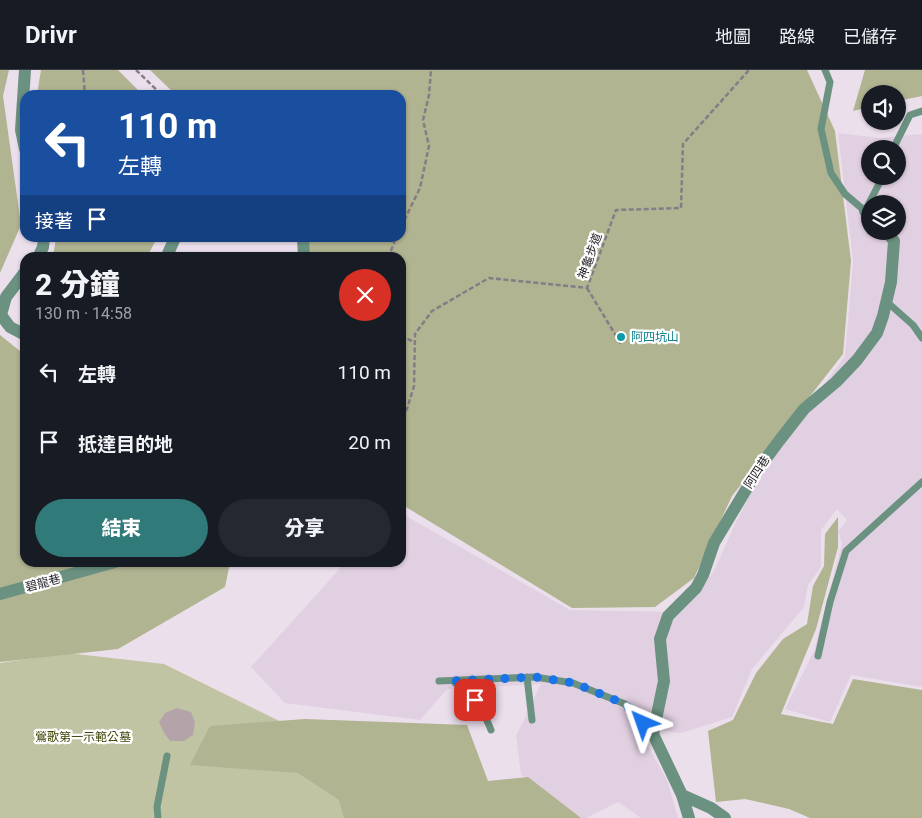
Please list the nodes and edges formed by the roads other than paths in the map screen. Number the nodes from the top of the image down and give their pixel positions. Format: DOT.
graph roads {
  1 [pos="26,70"];
  2 [pos="825,70"];
  3 [pos="24,90"];
  4 [pos="922,111"];
  5 [pos="898,140"];
  6 [pos="861,208"];
  7 [pos="893,240"];
  8 [pos="20,279"];
  9 [pos="887,302"];
  10 [pos="20,332"];
  11 [pos="922,338"];
  12 [pos="922,482"];
  13 [pos="97,567"];
  14 [pos="0,594"];
  15 [pos="818,656"];
  16 [pos="526,677"];
  17 [pos="453,681"];
  18 [pos="439,682"];
  19 [pos="532,720"];
  20 [pos="491,730"];
  21 [pos="652,734"];
  22 [pos="167,756"];
  23 [pos="682,795"];
  24 [pos="158,818"];
  25 [pos="689,818"];
  26 [pos="726,818"];
  1 -- 3 [label="street"];
  2 -- 6 [label="lane"];
  4 -- 5 [label="lane"];
  7 -- 9 [label="street, 阿四巷"];
  8 -- 10 [label="street"];
  9 -- 11 [label="lane"];
  9 -- 21 [label="street, 阿四巷"];
  12 -- 15 [label="lane"];
  13 -- 14 [label="street, 碧龍巷"];
  16 -- 17 [label="lane"];
  16 -- 19 [label="lane"];
  16 -- 21 [label="lane"];
  17 -- 18 [label="lane"];
  17 -- 20 [label="lane"];
  21 -- 23 [label="street"];
  22 -- 24 [label="lane"];
  23 -- 25 [label="street"];
  23 -- 26 [label="street"];
}
